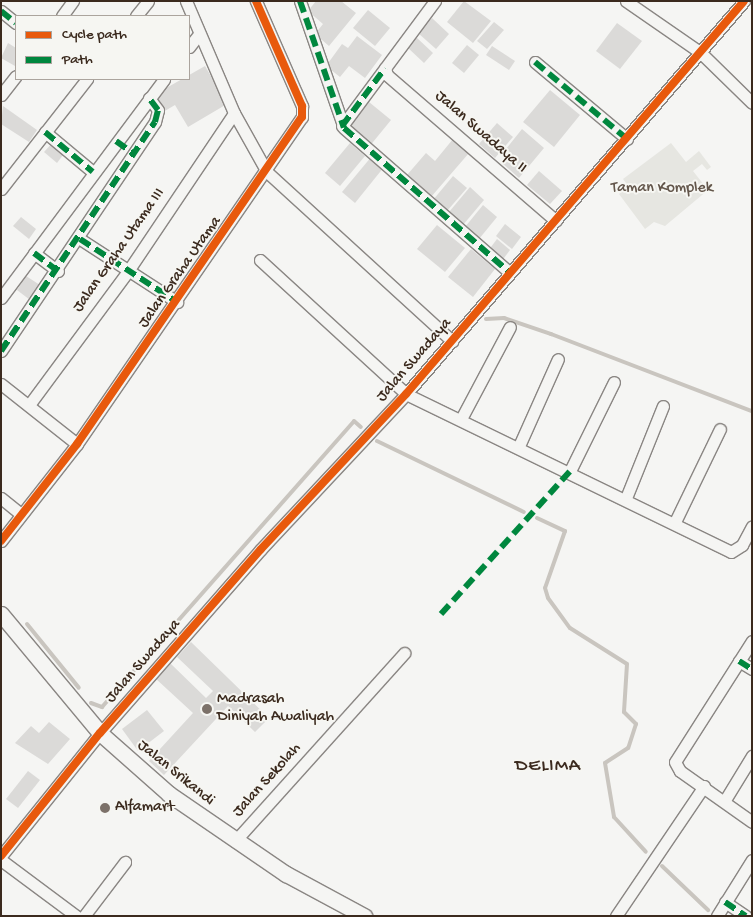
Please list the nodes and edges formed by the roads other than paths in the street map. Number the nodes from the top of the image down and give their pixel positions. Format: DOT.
graph roads {
  1 [pos="73,1"];
  2 [pos="148,1"];
  3 [pos="256,1"];
  4 [pos="300,1"];
  5 [pos="434,1"];
  6 [pos="626,1"];
  7 [pos="645,1"];
  8 [pos="744,1"];
  9 [pos="187,2"];
  10 [pos="1,11"];
  11 [pos="638,11"];
  12 [pos="63,15"];
  13 [pos="137,15"];
  14 [pos="15,21"];
  15 [pos="199,34"];
  16 [pos="190,46"];
  17 [pos="701,53"];
  18 [pos="535,62"];
  19 [pos="385,68"];
  20 [pos="15,77"];
  21 [pos="86,80"];
  22 [pos="163,80"];
  23 [pos="1,95"];
  24 [pos="149,98"];
  25 [pos="752,103"];
  26 [pos="234,113"];
  27 [pos="342,126"];
  28 [pos="45,132"];
  29 [pos="627,139"];
  30 [pos="116,141"];
  31 [pos="134,154"];
  32 [pos="93,172"];
  33 [pos="267,172"];
  34 [pos="1,190"];
  35 [pos="556,221"];
  36 [pos="80,239"];
  37 [pos="34,253"];
  38 [pos="260,260"];
  39 [pos="58,271"];
  40 [pos="128,271"];
  41 [pos="510,273"];
  42 [pos="1,298"];
  43 [pos="177,302"];
  44 [pos="510,327"];
  45 [pos="452,341"];
  46 [pos="1,351"];
  47 [pos="558,359"];
  48 [pos="614,382"];
  49 [pos="1,384"];
  50 [pos="406,394"];
  51 [pos="30,405"];
  52 [pos="663,406"];
  53 [pos="461,419"];
  54 [pos="720,429"];
  55 [pos="77,444"];
  56 [pos="519,446"];
  57 [pos="570,471"];
  58 [pos="1,498"];
  59 [pos="626,498"];
  60 [pos="21,514"];
  61 [pos="675,522"];
  62 [pos="752,526"];
  63 [pos="1,540"];
  64 [pos="1,614"];
  65 [pos="752,641"];
  66 [pos="404,653"];
  67 [pos="739,661"];
  68 [pos="752,669"];
  69 [pos="100,733"];
  70 [pos="752,756"];
  71 [pos="704,786"];
  72 [pos="725,800"];
  73 [pos="752,822"];
  74 [pos="235,841"];
  75 [pos="1,858"];
  76 [pos="752,860"];
  77 [pos="125,862"];
  78 [pos="726,902"];
  79 [pos="76,916"];
  80 [pos="84,916"];
  81 [pos="364,916"];
  82 [pos="616,916"];
  83 [pos="717,916"];
  84 [pos="746,916"];
  1 -- 12 [label="street"];
  2 -- 13 [label="street"];
  3 -- 33 [label="street, Jalan Graha Utama"];
  4 -- 27 [label="street"];
  5 -- 19 [label="street"];
  6 -- 11 [label="street"];
  7 -- 11 [label="street"];
  8 -- 17 [label="street, Jalan Swadaya"];
  9 -- 15 [label="street"];
  10 -- 14 [label="street"];
  11 -- 17 [label="street"];
  15 -- 16 [label="street"];
  15 -- 26 [label="street"];
  17 -- 25 [label="street"];
  17 -- 29 [label="street, Jalan Swadaya"];
  18 -- 29 [label="street"];
  19 -- 27 [label="street"];
  19 -- 35 [label="street, Jalan Swadaya II"];
  20 -- 23 [label="street"];
  21 -- 28 [label="street"];
  22 -- 24 [label="street"];
  24 -- 30 [label="street"];
  24 -- 31 [label="street"];
  26 -- 33 [label="street"];
  26 -- 40 [label="street, Jalan Graha Utama III"];
  27 -- 41 [label="street"];
  28 -- 32 [label="street"];
  28 -- 34 [label="street"];
  29 -- 35 [label="street, Jalan Swadaya"];
  30 -- 31 [label="street"];
  30 -- 32 [label="street"];
  31 -- 36 [label="street"];
  32 -- 37 [label="street"];
  33 -- 43 [label="street, Jalan Graha Utama"];
  33 -- 45 [label="street"];
  35 -- 41 [label="street, Jalan Swadaya"];
  36 -- 39 [label="street"];
  36 -- 40 [label="street"];
  37 -- 39 [label="street"];
  37 -- 42 [label="street"];
  38 -- 50 [label="street"];
  39 -- 46 [label="street"];
  40 -- 43 [label="street"];
  40 -- 51 [label="street, Jalan Graha Utama III"];
  41 -- 45 [label="street, Jalan Swadaya"];
  43 -- 55 [label="street, Jalan Graha Utama"];
  44 -- 53 [label="street"];
  45 -- 50 [label="street, Jalan Swadaya"];
  47 -- 56 [label="street"];
  48 -- 57 [label="street"];
  49 -- 51 [label="street"];
  50 -- 53 [label="street"];
  50 -- 69 [label="street, Jalan Swadaya"];
  51 -- 55 [label="street"];
  52 -- 59 [label="street"];
  53 -- 56 [label="street"];
  54 -- 61 [label="street"];
  55 -- 60 [label="street, Jalan Graha Utama"];
  56 -- 57 [label="street"];
  57 -- 59 [label="street"];
  58 -- 60 [label="street"];
  59 -- 61 [label="street"];
  60 -- 63 [label="street, Jalan Graha Utama"];
  61 -- 62 [label="street"];
  64 -- 69 [label="main road, Jalan Srikandi"];
  65 -- 67 [label="street"];
  66 -- 74 [label="street, Jalan Sekolah"];
  67 -- 68 [label="street"];
  67 -- 71 [label="street"];
  69 -- 74 [label="main road, Jalan Srikandi"];
  69 -- 75 [label="street, Jalan Swadaya"];
  70 -- 72 [label="street"];
  71 -- 72 [label="street"];
  71 -- 82 [label="street"];
  72 -- 73 [label="street"];
  74 -- 81 [label="main road, Jalan Srikandi"];
  75 -- 79 [label="street"];
  76 -- 78 [label="street"];
  77 -- 80 [label="street"];
  78 -- 83 [label="street"];
  78 -- 84 [label="street"];
}
